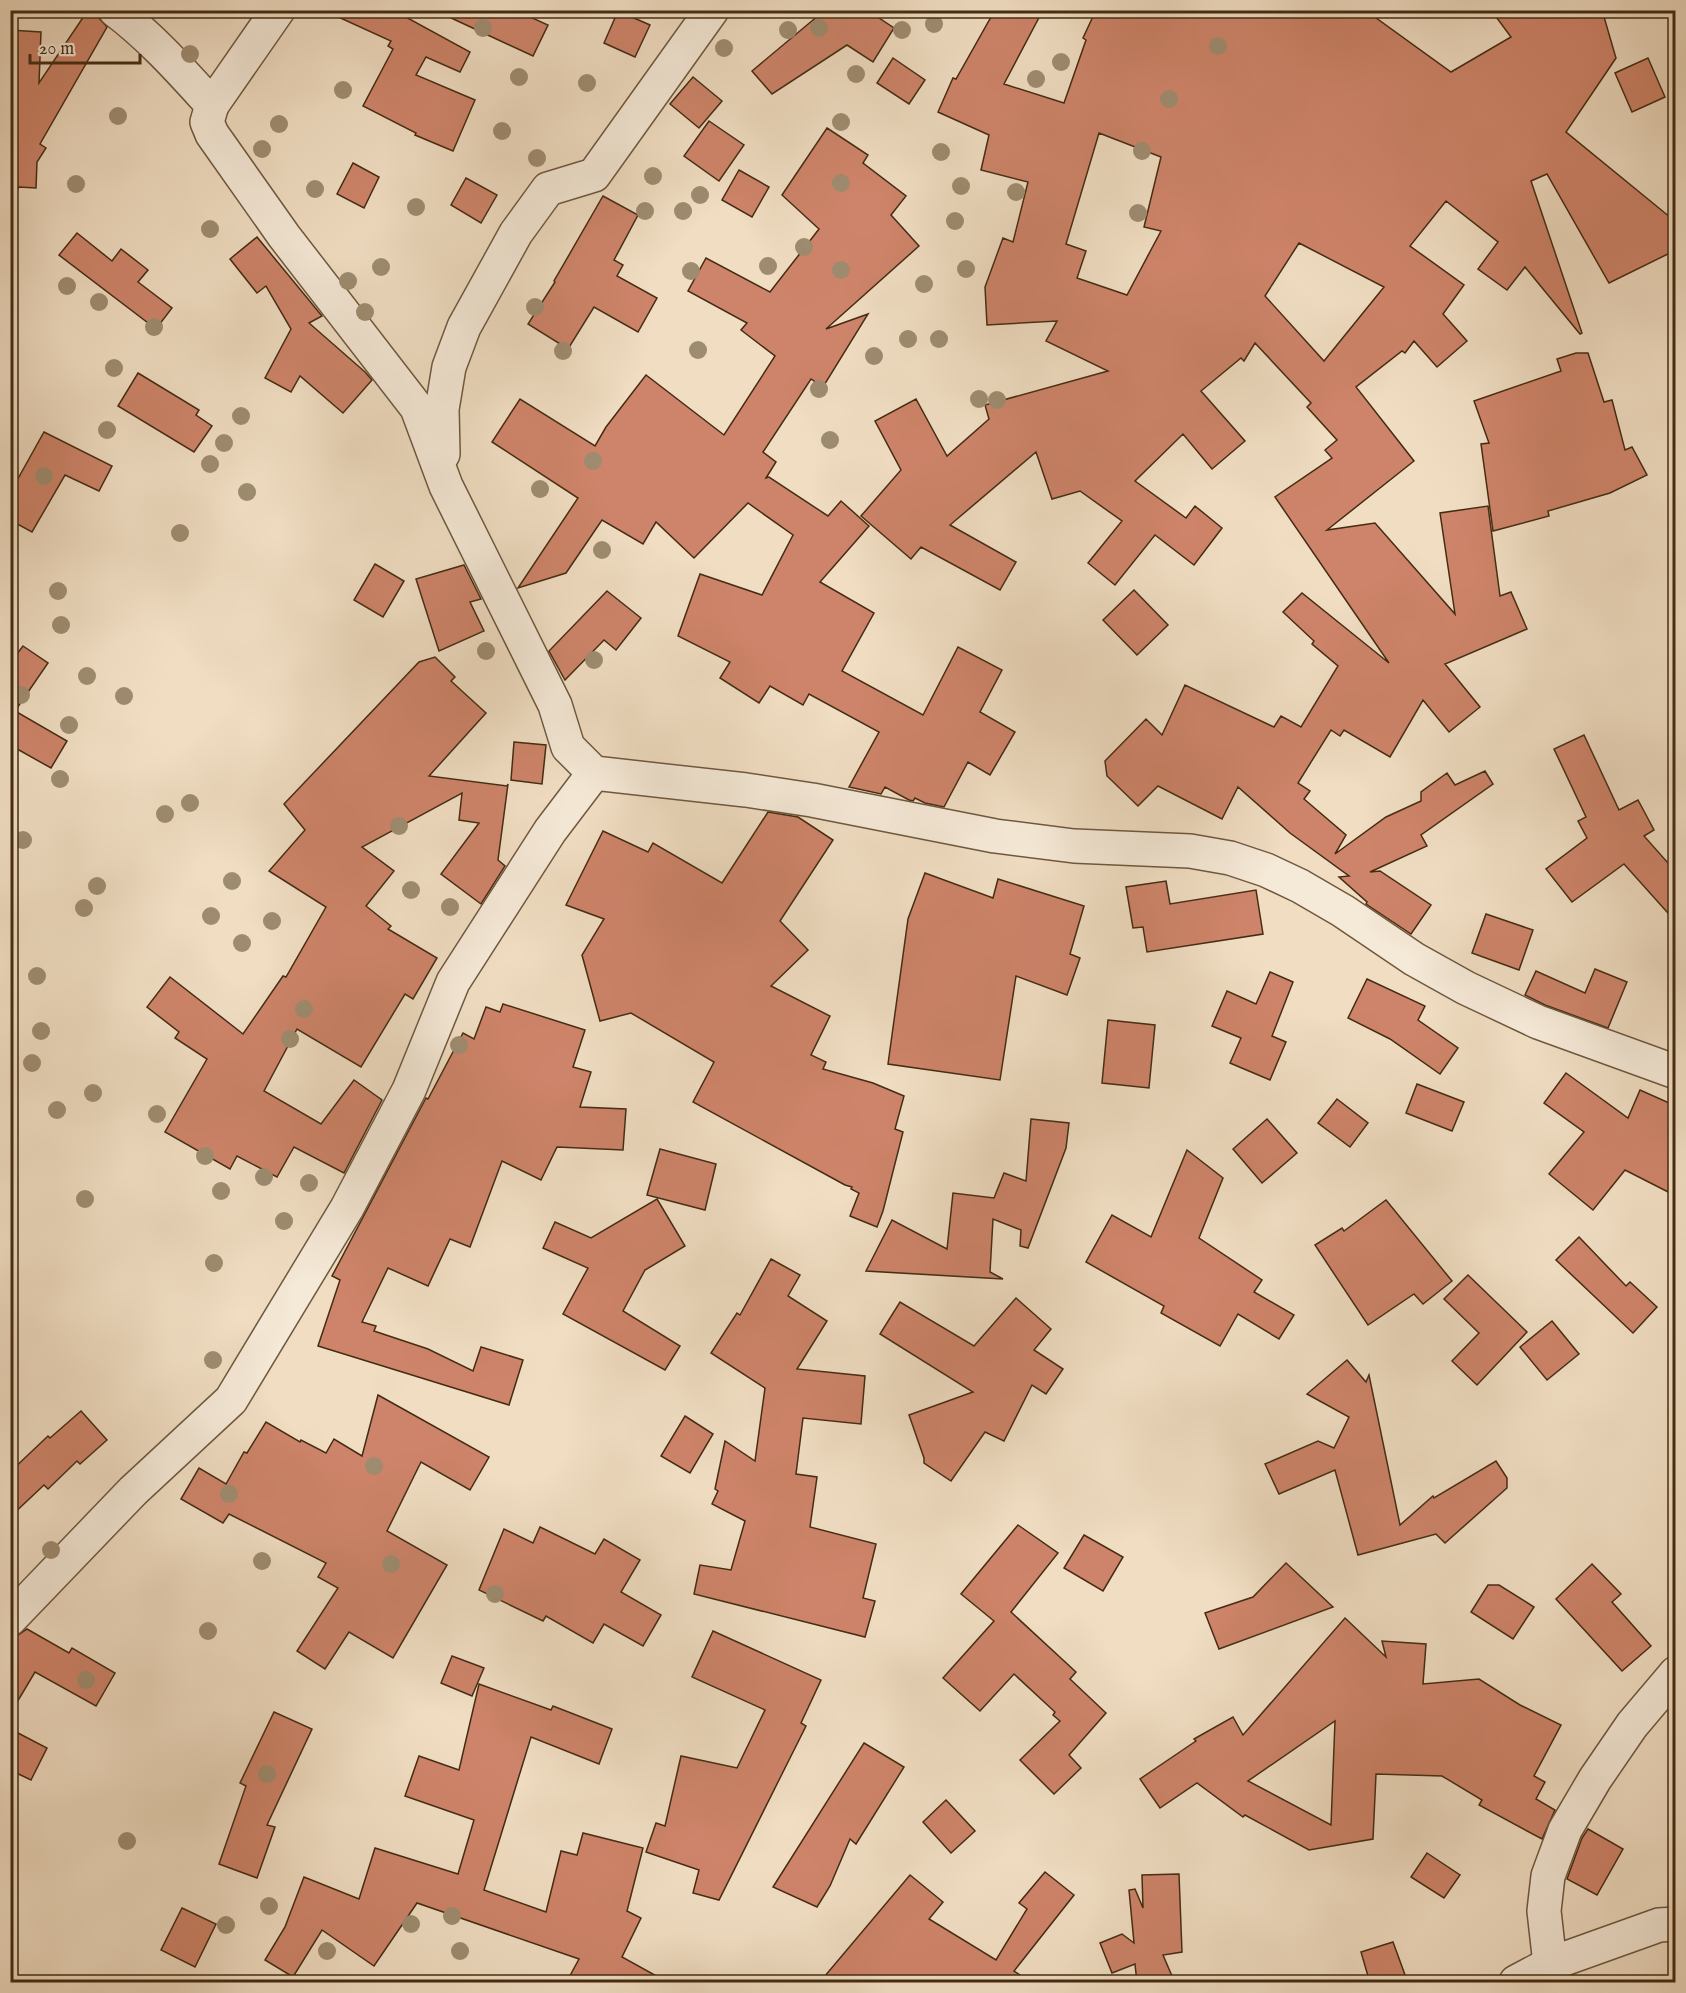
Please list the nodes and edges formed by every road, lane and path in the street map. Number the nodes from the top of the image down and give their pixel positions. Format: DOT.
graph roads {
  1 [pos="115,10"];
  2 [pos="278,10"];
  3 [pos="712,10"];
  4 [pos="212,105"];
  5 [pos="446,486"];
  6 [pos="594,773"];
  7 [pos="1676,1072"];
  8 [pos="10,1619"];
  9 [pos="1676,1673"];
  10 [pos="1676,1924"];
  11 [pos="1550,1964"];
  12 [pos="1516,1983"];
  1 -- 4 [label="street"];
  2 -- 4 [label="street"];
  3 -- 5 [label="street"];
  4 -- 5 [label="street"];
  5 -- 6 [label="street"];
  6 -- 7 [label="street"];
  6 -- 8 [label="street"];
  9 -- 11 [label="street"];
  10 -- 11 [label="street"];
  11 -- 12 [label="street"];
}
